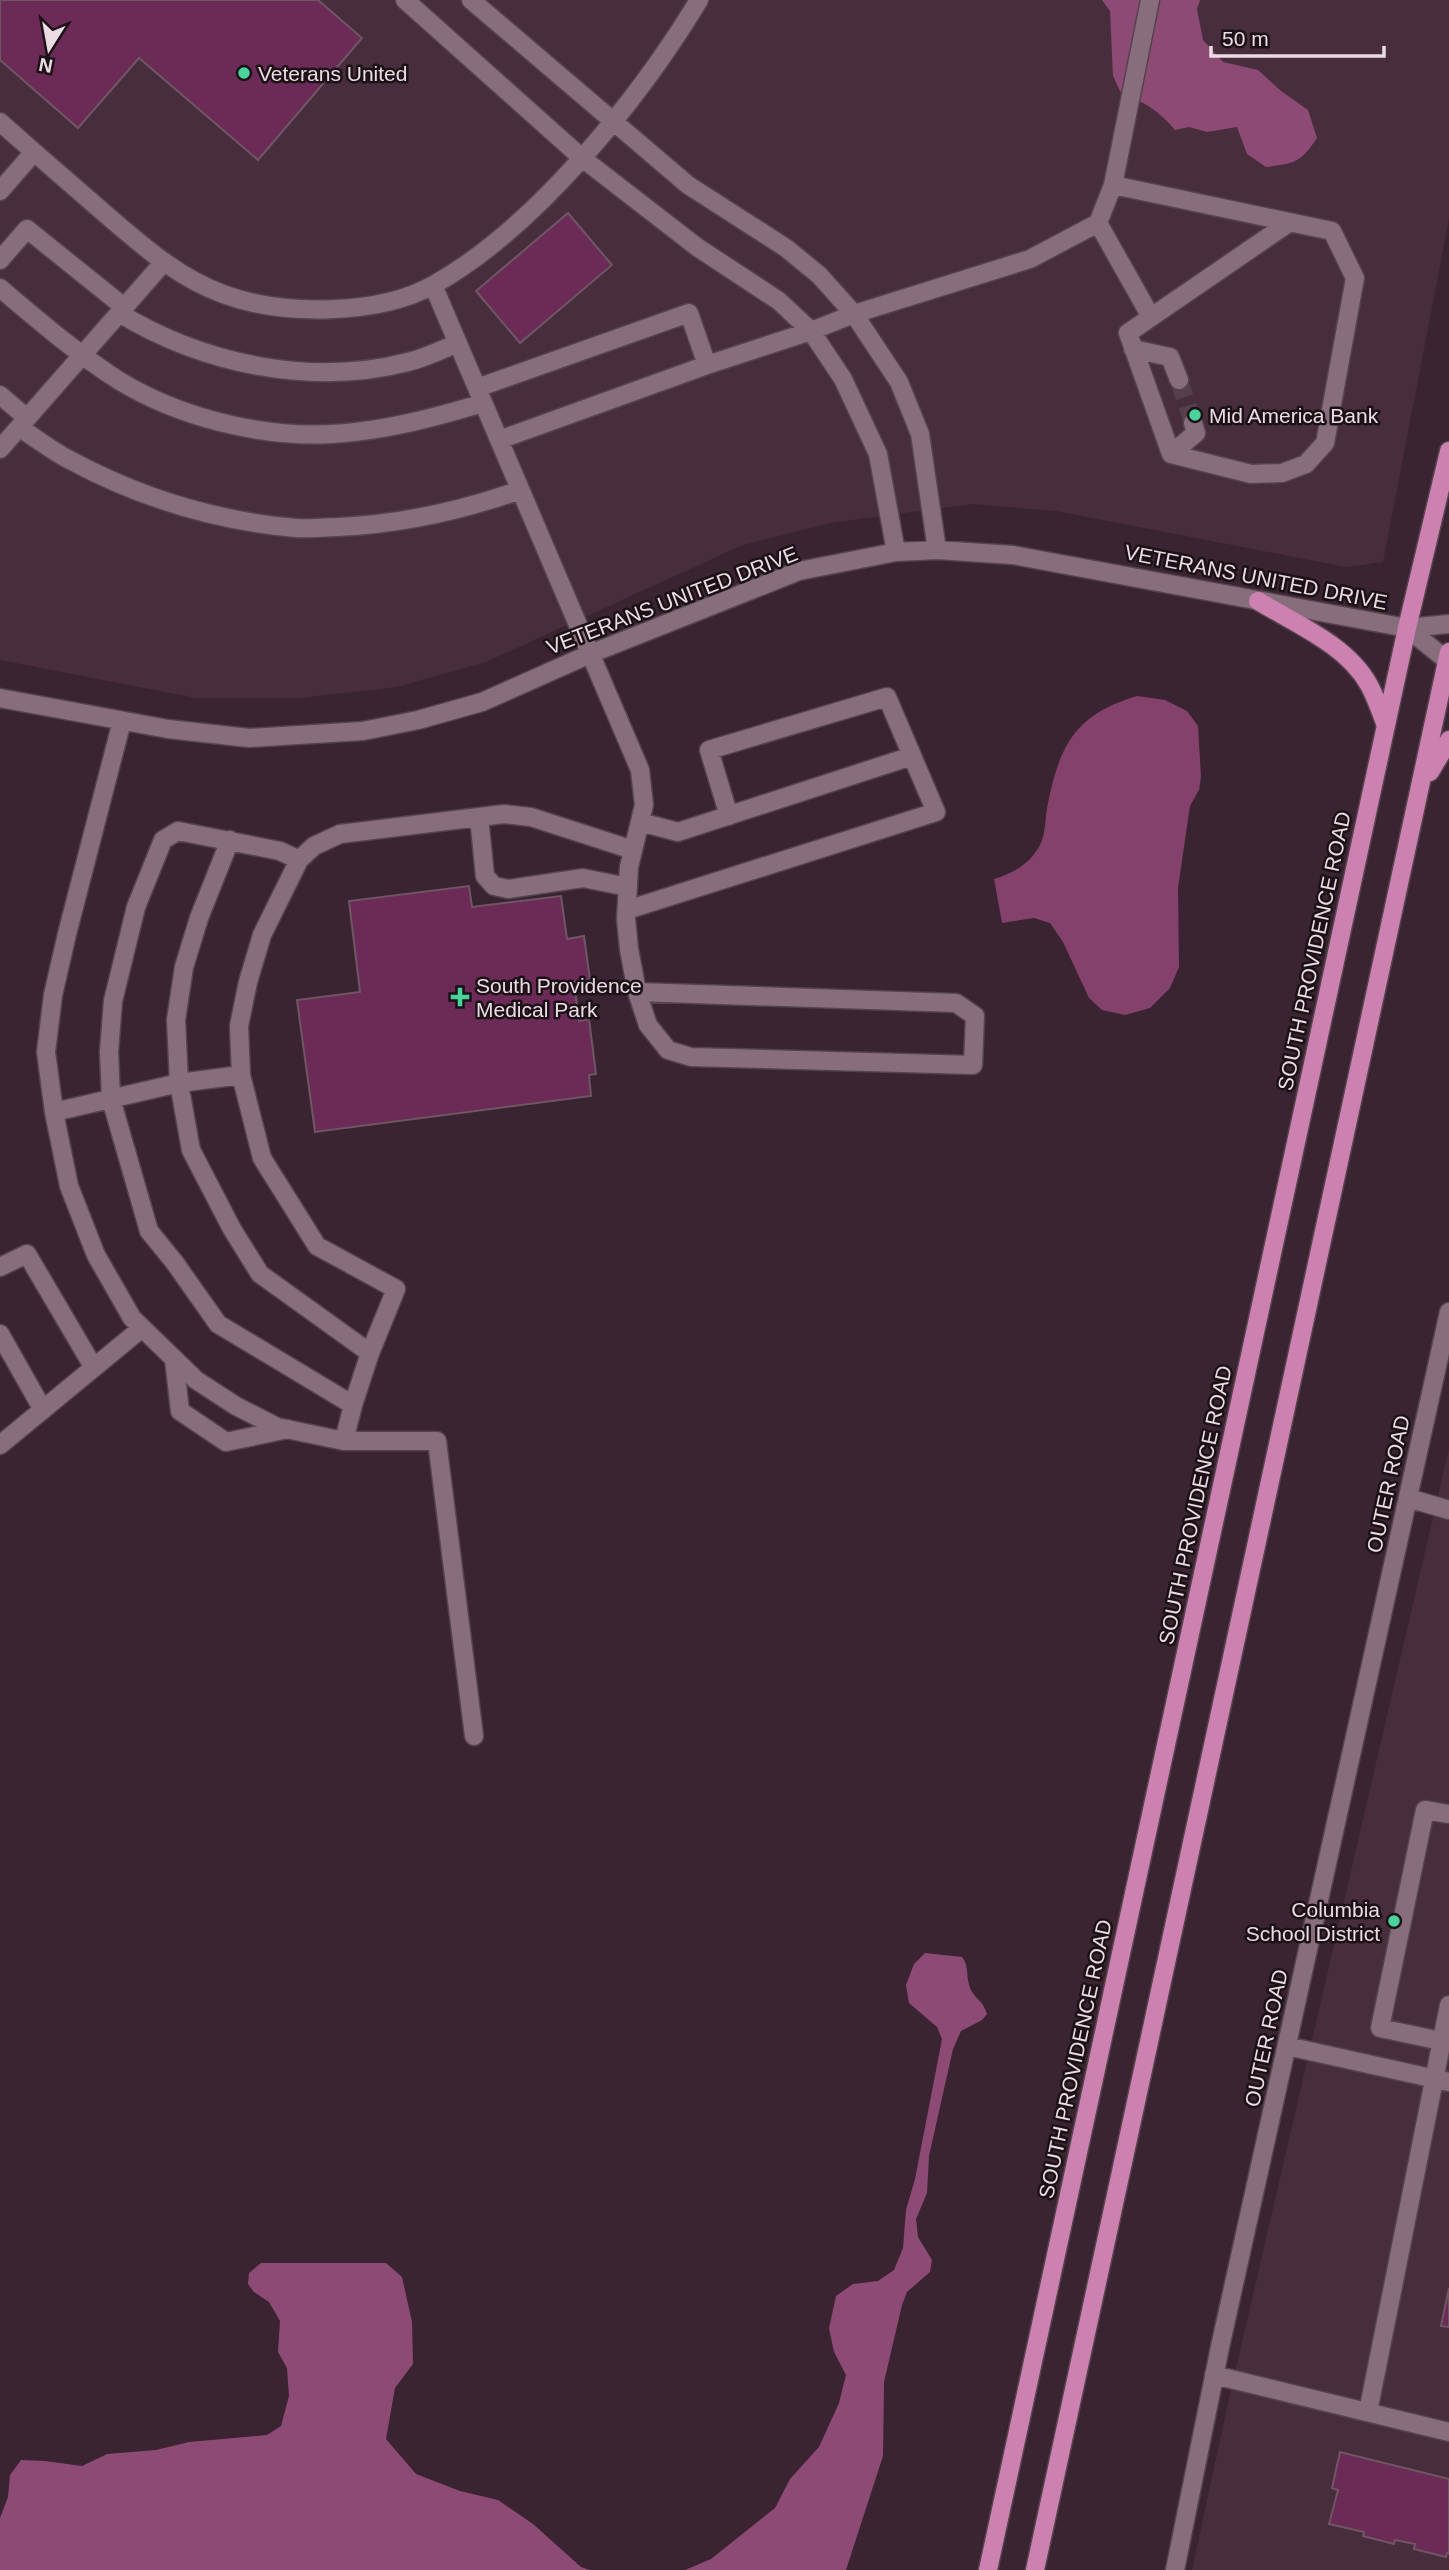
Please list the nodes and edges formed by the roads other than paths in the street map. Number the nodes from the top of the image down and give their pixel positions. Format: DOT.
graph roads {
  1 [pos="405,0"];
  2 [pos="471,0"];
  3 [pos="699,0"];
  4 [pos="1150,0"];
  5 [pos="614,120"];
  6 [pos="0,122"];
  7 [pos="34,152"];
  8 [pos="582,158"];
  9 [pos="1113,185"];
  10 [pos="0,191"];
  11 [pos="1290,222"];
  12 [pos="1098,223"];
  13 [pos="0,260"];
  14 [pos="163,263"];
  15 [pos="433,285"];
  16 [pos="0,288"];
  17 [pos="122,310"];
  18 [pos="854,314"];
  19 [pos="1151,317"];
  20 [pos="811,331"];
  21 [pos="458,343"];
  22 [pos="1133,349"];
  23 [pos="82,356"];
  24 [pos="707,365"];
  25 [pos="1179,380"];
  26 [pos="0,395"];
  27 [pos="480,396"];
  28 [pos="23,422"];
  29 [pos="1193,423"];
  30 [pos="499,440"];
  31 [pos="0,449"];
  32 [pos="1449,451"];
  33 [pos="1171,454"];
  34 [pos="520,490"];
  35 [pos="937,550"];
  36 [pos="896,552"];
  37 [pos="1258,601"];
  38 [pos="1449,624"];
  39 [pos="1407,628"];
  40 [pos="590,654"];
  41 [pos="1448,659"];
  42 [pos="0,698"];
  43 [pos="121,721"];
  44 [pos="1386,726"];
  45 [pos="1449,740"];
  46 [pos="912,756"];
  47 [pos="1417,801"];
  48 [pos="729,816"];
  49 [pos="479,817"];
  50 [pos="640,822"];
  51 [pos="230,841"];
  52 [pos="634,850"];
  53 [pos="299,860"];
  54 [pos="628,887"];
  55 [pos="627,910"];
  56 [pos="637,992"];
  57 [pos="241,1075"];
  58 [pos="179,1083"];
  59 [pos="111,1098"];
  60 [pos="54,1112"];
  61 [pos="0,1267"];
  62 [pos="1449,1312"];
  63 [pos="142,1328"];
  64 [pos="0,1334"];
  65 [pos="370,1353"];
  66 [pos="174,1359"];
  67 [pos="94,1368"];
  68 [pos="353,1405"];
  69 [pos="43,1410"];
  70 [pos="288,1429"];
  71 [pos="344,1441"];
  72 [pos="0,1445"];
  73 [pos="1408,1498"];
  74 [pos="1449,1510"];
  75 [pos="474,1736"];
  76 [pos="1449,1814"];
  77 [pos="1449,2005"];
  78 [pos="1441,2041"];
  79 [pos="1287,2046"];
  80 [pos="1441,2080"];
  81 [pos="1214,2375"];
  82 [pos="1368,2412"];
  83 [pos="1449,2432"];
  84 [pos="988,2570"];
  85 [pos="1035,2570"];
  86 [pos="1175,2570"];
  1 -- 8 [label="street"];
  2 -- 5 [label="street"];
  3 -- 5 [label="street"];
  4 -- 9 [label="street"];
  5 -- 8 [label="street"];
  5 -- 18 [label="street"];
  6 -- 7 [label="street"];
  7 -- 10 [label="street"];
  7 -- 14 [label="street"];
  8 -- 15 [label="street"];
  8 -- 20 [label="street"];
  9 -- 11 [label="street"];
  9 -- 12 [label="street"];
  11 -- 19 [label="street"];
  11 -- 33 [label="street"];
  12 -- 18 [label="street"];
  12 -- 19 [label="street"];
  13 -- 17 [label="street"];
  14 -- 15 [label="street"];
  14 -- 17 [label="street"];
  15 -- 21 [label="street"];
  16 -- 23 [label="street"];
  17 -- 21 [label="street"];
  17 -- 23 [label="street"];
  18 -- 20 [label="street"];
  18 -- 35 [label="street"];
  19 -- 22 [label="street"];
  20 -- 24 [label="street"];
  20 -- 36 [label="street"];
  21 -- 27 [label="street"];
  22 -- 25 [label="street"];
  22 -- 33 [label="street"];
  23 -- 27 [label="street"];
  23 -- 28 [label="street"];
  24 -- 27 [label="street"];
  24 -- 30 [label="street"];
  26 -- 28 [label="street"];
  27 -- 30 [label="street"];
  28 -- 31 [label="street"];
  28 -- 34 [label="street"];
  29 -- 33 [label="street"];
  30 -- 34 [label="street"];
  32 -- 39 [label="main road, SOUTH PROVIDENCE ROAD"];
  34 -- 40 [label="street"];
  35 -- 36 [label="street, VETERANS UNITED DRIVE"];
  35 -- 37 [label="street, VETERANS UNITED DRIVE"];
  36 -- 40 [label="street, VETERANS UNITED DRIVE"];
  37 -- 39 [label="street, VETERANS UNITED DRIVE"];
  37 -- 44 [label="main road"];
  38 -- 39 [label="street"];
  39 -- 41 [label="street"];
  39 -- 44 [label="main road, SOUTH PROVIDENCE ROAD"];
  40 -- 43 [label="street, VETERANS UNITED DRIVE"];
  40 -- 50 [label="street"];
  41 -- 47 [label="main road"];
  42 -- 43 [label="street, VETERANS UNITED DRIVE"];
  43 -- 60 [label="street"];
  44 -- 84 [label="main road, SOUTH PROVIDENCE ROAD"];
  45 -- 47 [label="main road"];
  46 -- 48 [label="street"];
  46 -- 48 [label="street"];
  46 -- 55 [label="street"];
  47 -- 85 [label="main road"];
  48 -- 50 [label="street"];
  49 -- 52 [label="street"];
  49 -- 53 [label="street"];
  49 -- 54 [label="street"];
  50 -- 52 [label="street"];
  51 -- 53 [label="street"];
  51 -- 58 [label="street"];
  51 -- 59 [label="street"];
  52 -- 54 [label="street"];
  53 -- 57 [label="street"];
  54 -- 55 [label="street"];
  55 -- 56 [label="street"];
  56 -- 56 [label="street"];
  57 -- 58 [label="street"];
  57 -- 65 [label="street"];
  58 -- 59 [label="street"];
  58 -- 65 [label="street"];
  59 -- 60 [label="street"];
  59 -- 68 [label="street"];
  60 -- 63 [label="street"];
  61 -- 67 [label="street"];
  62 -- 73 [label="street, OUTER ROAD"];
  63 -- 66 [label="street"];
  63 -- 67 [label="street"];
  64 -- 69 [label="street"];
  65 -- 68 [label="street"];
  66 -- 70 [label="street"];
  66 -- 70 [label="street"];
  67 -- 69 [label="street"];
  68 -- 71 [label="street"];
  69 -- 72 [label="street"];
  70 -- 71 [label="street"];
  71 -- 75 [label="street"];
  73 -- 74 [label="street"];
  73 -- 79 [label="street, OUTER ROAD"];
  76 -- 78 [label="street"];
  77 -- 78 [label="street"];
  78 -- 80 [label="street"];
  79 -- 80 [label="street"];
  79 -- 81 [label="street, OUTER ROAD"];
  80 -- 82 [label="street"];
  81 -- 82 [label="street"];
  81 -- 86 [label="street, OUTER ROAD"];
  82 -- 83 [label="street"];
}
